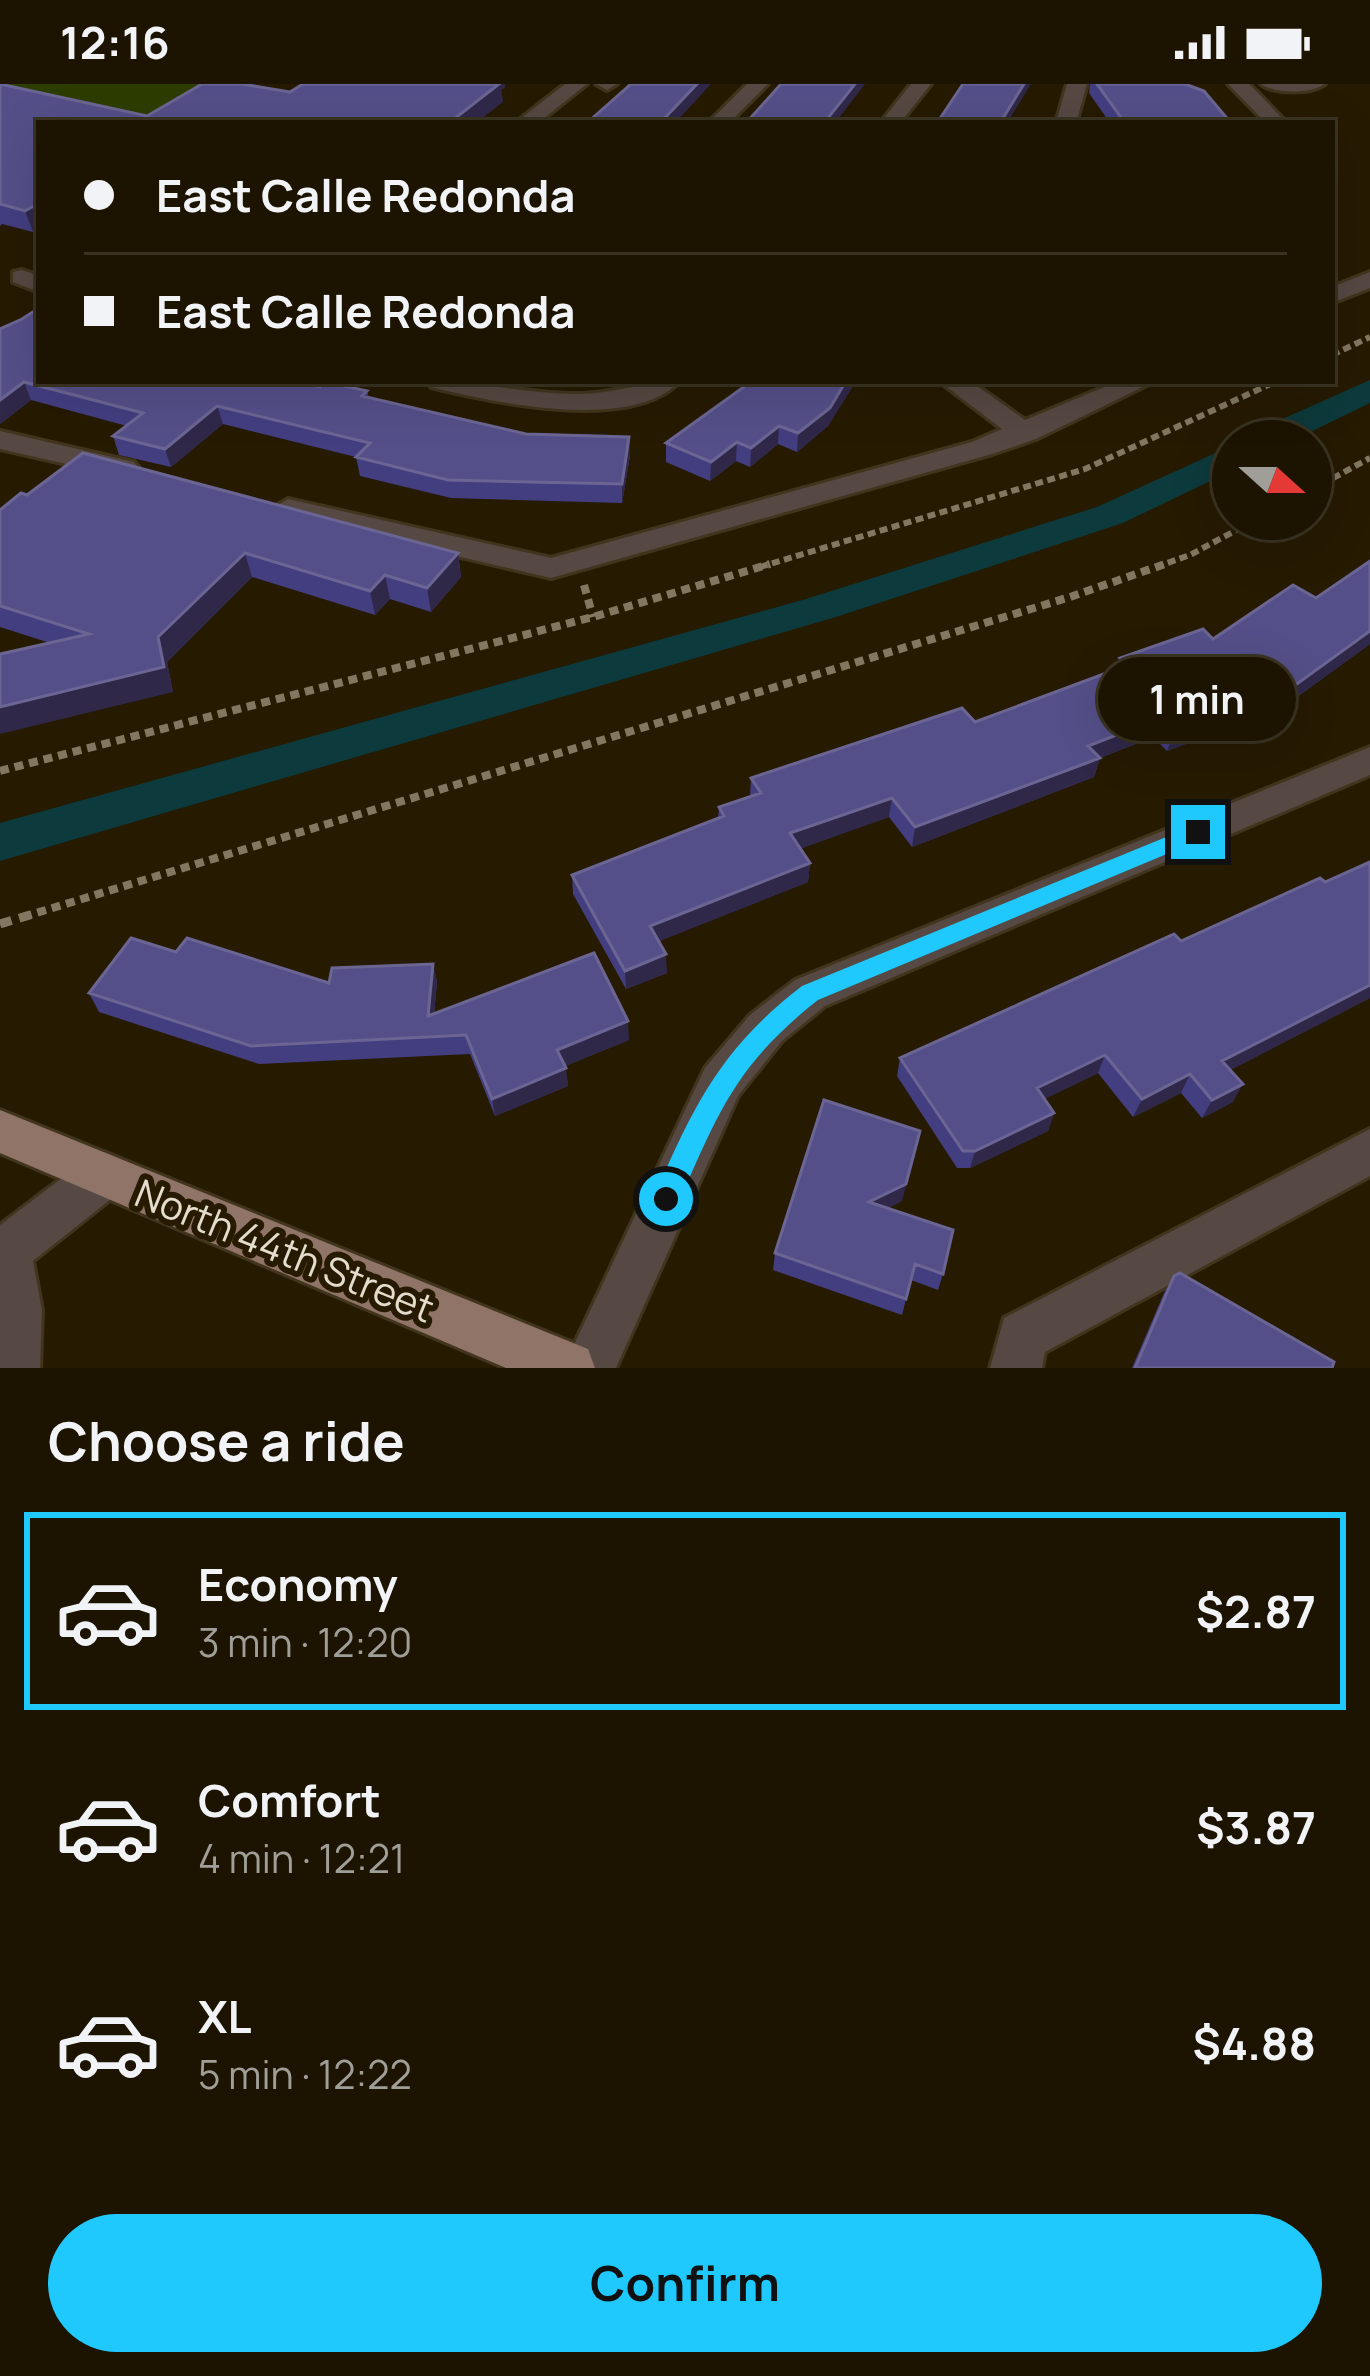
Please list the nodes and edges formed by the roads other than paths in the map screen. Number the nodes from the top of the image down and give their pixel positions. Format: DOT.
graph roads {
  1 [pos="577,84"];
  2 [pos="606,84"];
  3 [pos="758,84"];
  4 [pos="921,84"];
  5 [pos="1077,84"];
  6 [pos="1238,84"];
  7 [pos="1271,84"];
  8 [pos="1315,84"];
  9 [pos="529,120"];
  10 [pos="562,120"];
  11 [pos="721,120"];
  12 [pos="892,120"];
  13 [pos="1067,120"];
  14 [pos="1274,120"];
  15 [pos="1364,274"];
  16 [pos="1335,294"];
  17 [pos="458,384"];
  18 [pos="658,384"];
  19 [pos="956,384"];
  20 [pos="1135,384"];
  21 [pos="1026,433"];
  22 [pos="0,440"];
  23 [pos="155,476"];
  24 [pos="262,502"];
  25 [pos="1370,760"];
  26 [pos="0,1131"];
  27 [pos="1370,1151"];
  28 [pos="104,1175"];
  29 [pos="2,1255"];
  30 [pos="14,1368"];
  31 [pos="569,1368"];
  32 [pos="589,1368"];
  33 [pos="1016,1368"];
  1 -- 9 [label="street"];
  2 -- 10 [label="street"];
  3 -- 11 [label="street"];
  4 -- 12 [label="street"];
  5 -- 13 [label="street"];
  6 -- 14 [label="street"];
  7 -- 8 [label="street"];
  15 -- 16 [label="street"];
  17 -- 18 [label="street"];
  19 -- 21 [label="street"];
  20 -- 21 [label="street"];
  21 -- 24 [label="street"];
  22 -- 23 [label="street"];
  25 -- 32 [label="street"];
  26 -- 28 [label="main road, North 44th Street"];
  27 -- 33 [label="street"];
  28 -- 29 [label="street"];
  28 -- 31 [label="main road, North 44th Street"];
  29 -- 30 [label="street"];
}
